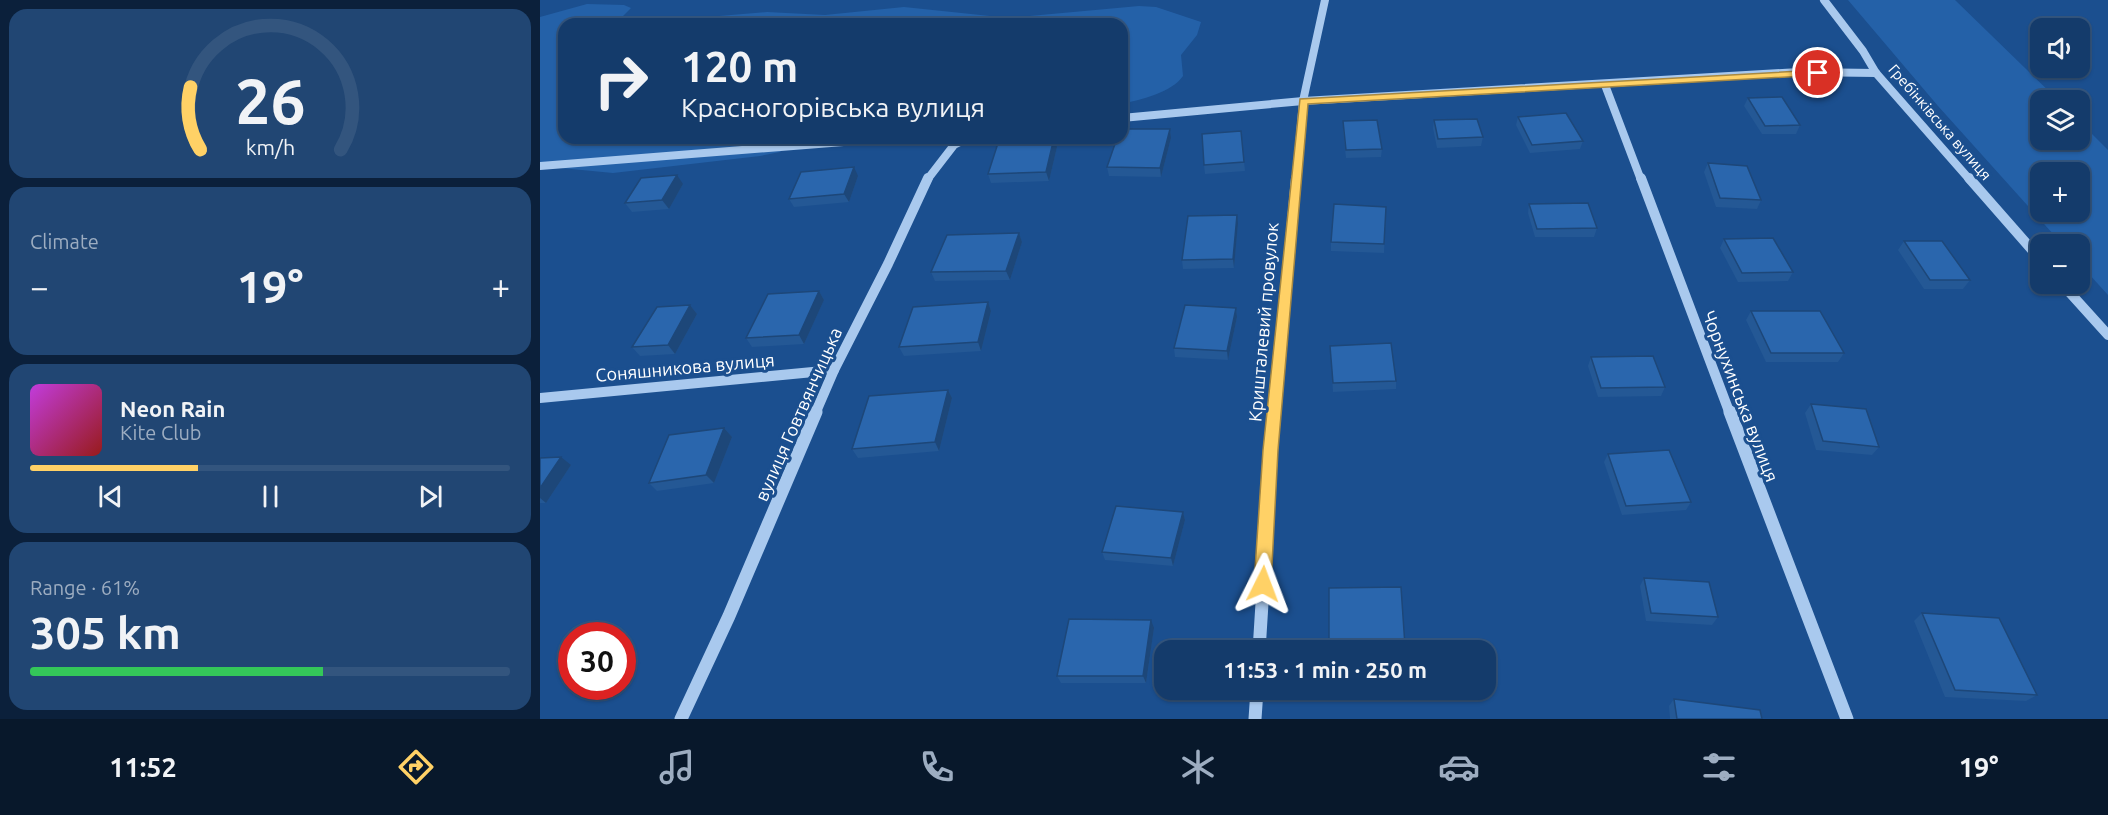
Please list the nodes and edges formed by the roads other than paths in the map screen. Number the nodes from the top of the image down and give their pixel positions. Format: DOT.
graph roads {
  1 [pos="1325,0"];
  2 [pos="1824,0"];
  3 [pos="1876,73"];
  4 [pos="1605,85"];
  5 [pos="1303,101"];
  6 [pos="1128,117"];
  7 [pos="818,144"];
  8 [pos="956,144"];
  9 [pos="540,166"];
  10 [pos="2030,248"];
  11 [pos="2071,294"];
  12 [pos="2108,335"];
  13 [pos="834,370"];
  14 [pos="540,398"];
  15 [pos="1260,640"];
  16 [pos="1256,700"];
  17 [pos="681,719"];
  18 [pos="1255,719"];
  19 [pos="1847,719"];
  1 -- 5 [label="street, Кришталевий провулок"];
  2 -- 3 [label="street, Гребінківська вулиця"];
  3 -- 4 [label="street"];
  3 -- 10 [label="street, Гребінківська вулиця"];
  4 -- 5 [label="street"];
  4 -- 19 [label="street, Чорнухинська вулиця"];
  5 -- 6 [label="street"];
  5 -- 15 [label="street, Кришталевий провулок"];
  7 -- 9 [label="street"];
  8 -- 13 [label="street, вулиця Говтвянчицька"];
  11 -- 12 [label="street"];
  13 -- 14 [label="street, Соняшникова вулиця"];
  13 -- 17 [label="street, вулиця Говтвянчицька"];
  16 -- 18 [label="street"];
}
